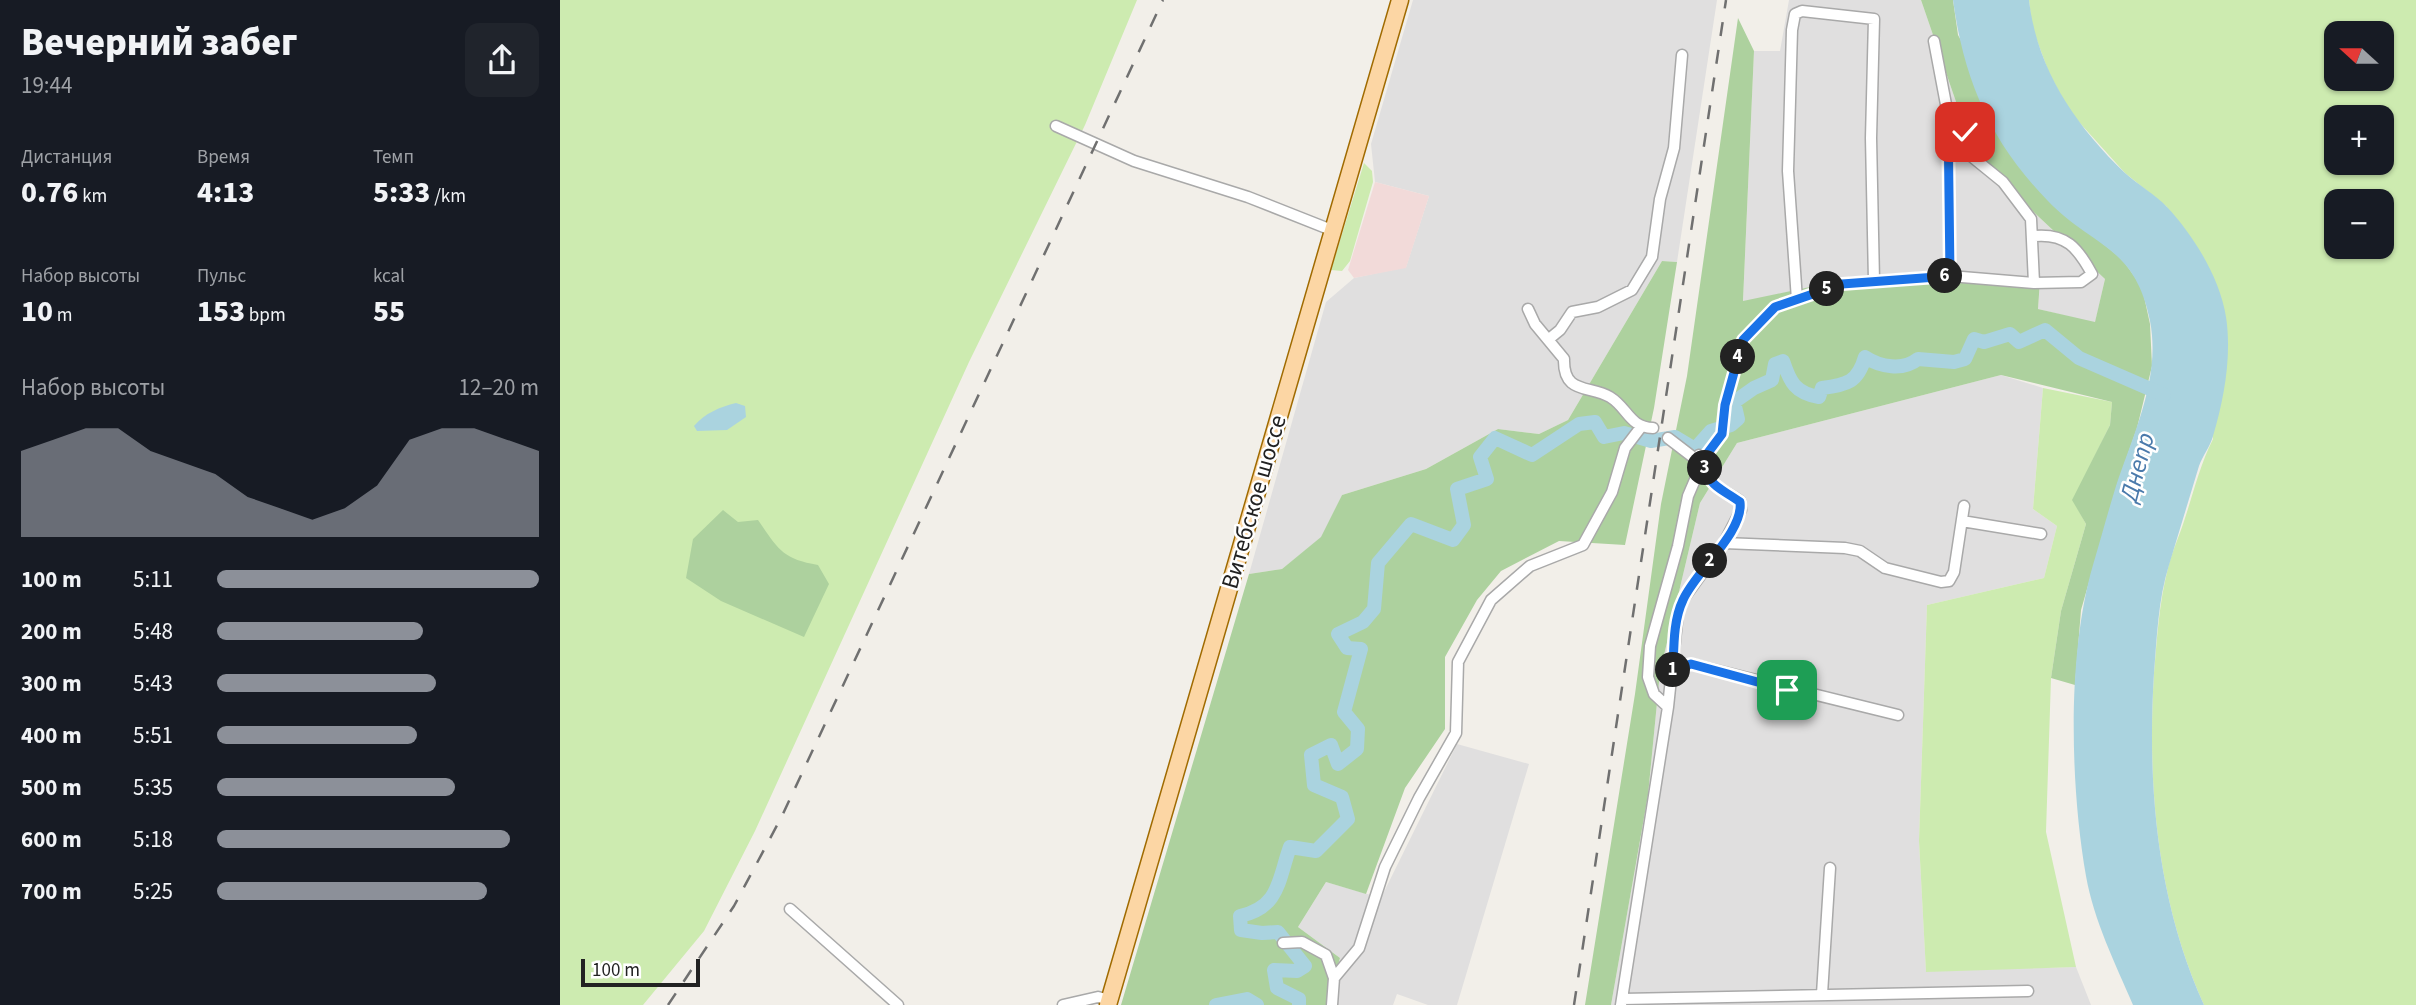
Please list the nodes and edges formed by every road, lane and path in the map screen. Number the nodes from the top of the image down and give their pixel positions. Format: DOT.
graph roads {
  1 [pos="1400,0"];
  2 [pos="1934,41"];
  3 [pos="1682,55"];
  4 [pos="1948,115"];
  5 [pos="1056,126"];
  6 [pos="1334,231"];
  7 [pos="2034,236"];
  8 [pos="1950,276"];
  9 [pos="1874,281"];
  10 [pos="2035,283"];
  11 [pos="1797,300"];
  12 [pos="1528,309"];
  13 [pos="1549,339"];
  14 [pos="1641,427"];
  15 [pos="1653,428"];
  16 [pos="1668,438"];
  17 [pos="1686,452"];
  18 [pos="1704,458"];
  19 [pos="1964,506"];
  20 [pos="1962,521"];
  21 [pos="2041,534"];
  22 [pos="1724,542"];
  23 [pos="1673,670"];
  24 [pos="1668,707"];
  25 [pos="1898,715"];
  26 [pos="1830,868"];
  27 [pos="790,909"];
  28 [pos="1283,943"];
  29 [pos="1334,978"];
  30 [pos="2028,991"];
  31 [pos="1822,994"];
  32 [pos="1109,1002"];
  33 [pos="1622,1002"];
  34 [pos="898,1005"];
  35 [pos="1063,1005"];
  36 [pos="1332,1005"];
  1 -- 6 [label="main road, Витебское шоссе"];
  2 -- 4 [label="street"];
  3 -- 13 [label="street"];
  4 -- 7 [label="street"];
  4 -- 8 [label="street"];
  5 -- 6 [label="street"];
  6 -- 32 [label="main road, Витебское шоссе"];
  7 -- 10 [label="street"];
  7 -- 10 [label="street"];
  8 -- 9 [label="street"];
  8 -- 10 [label="street"];
  9 -- 11 [label="street"];
  9 -- 11 [label="street"];
  11 -- 18 [label="street"];
  12 -- 13 [label="street"];
  13 -- 14 [label="street"];
  14 -- 15 [label="street"];
  14 -- 29 [label="street"];
  16 -- 17 [label="street"];
  17 -- 18 [label="street"];
  17 -- 24 [label="street"];
  18 -- 22 [label="street"];
  19 -- 20 [label="street"];
  20 -- 21 [label="street"];
  20 -- 22 [label="street"];
  22 -- 23 [label="street"];
  23 -- 24 [label="street"];
  23 -- 25 [label="street"];
  24 -- 33 [label="street"];
  26 -- 31 [label="street"];
  27 -- 34 [label="street"];
  28 -- 29 [label="street"];
  29 -- 36 [label="street"];
  30 -- 31 [label="street"];
  31 -- 33 [label="street"];
  32 -- 35 [label="street"];
}
